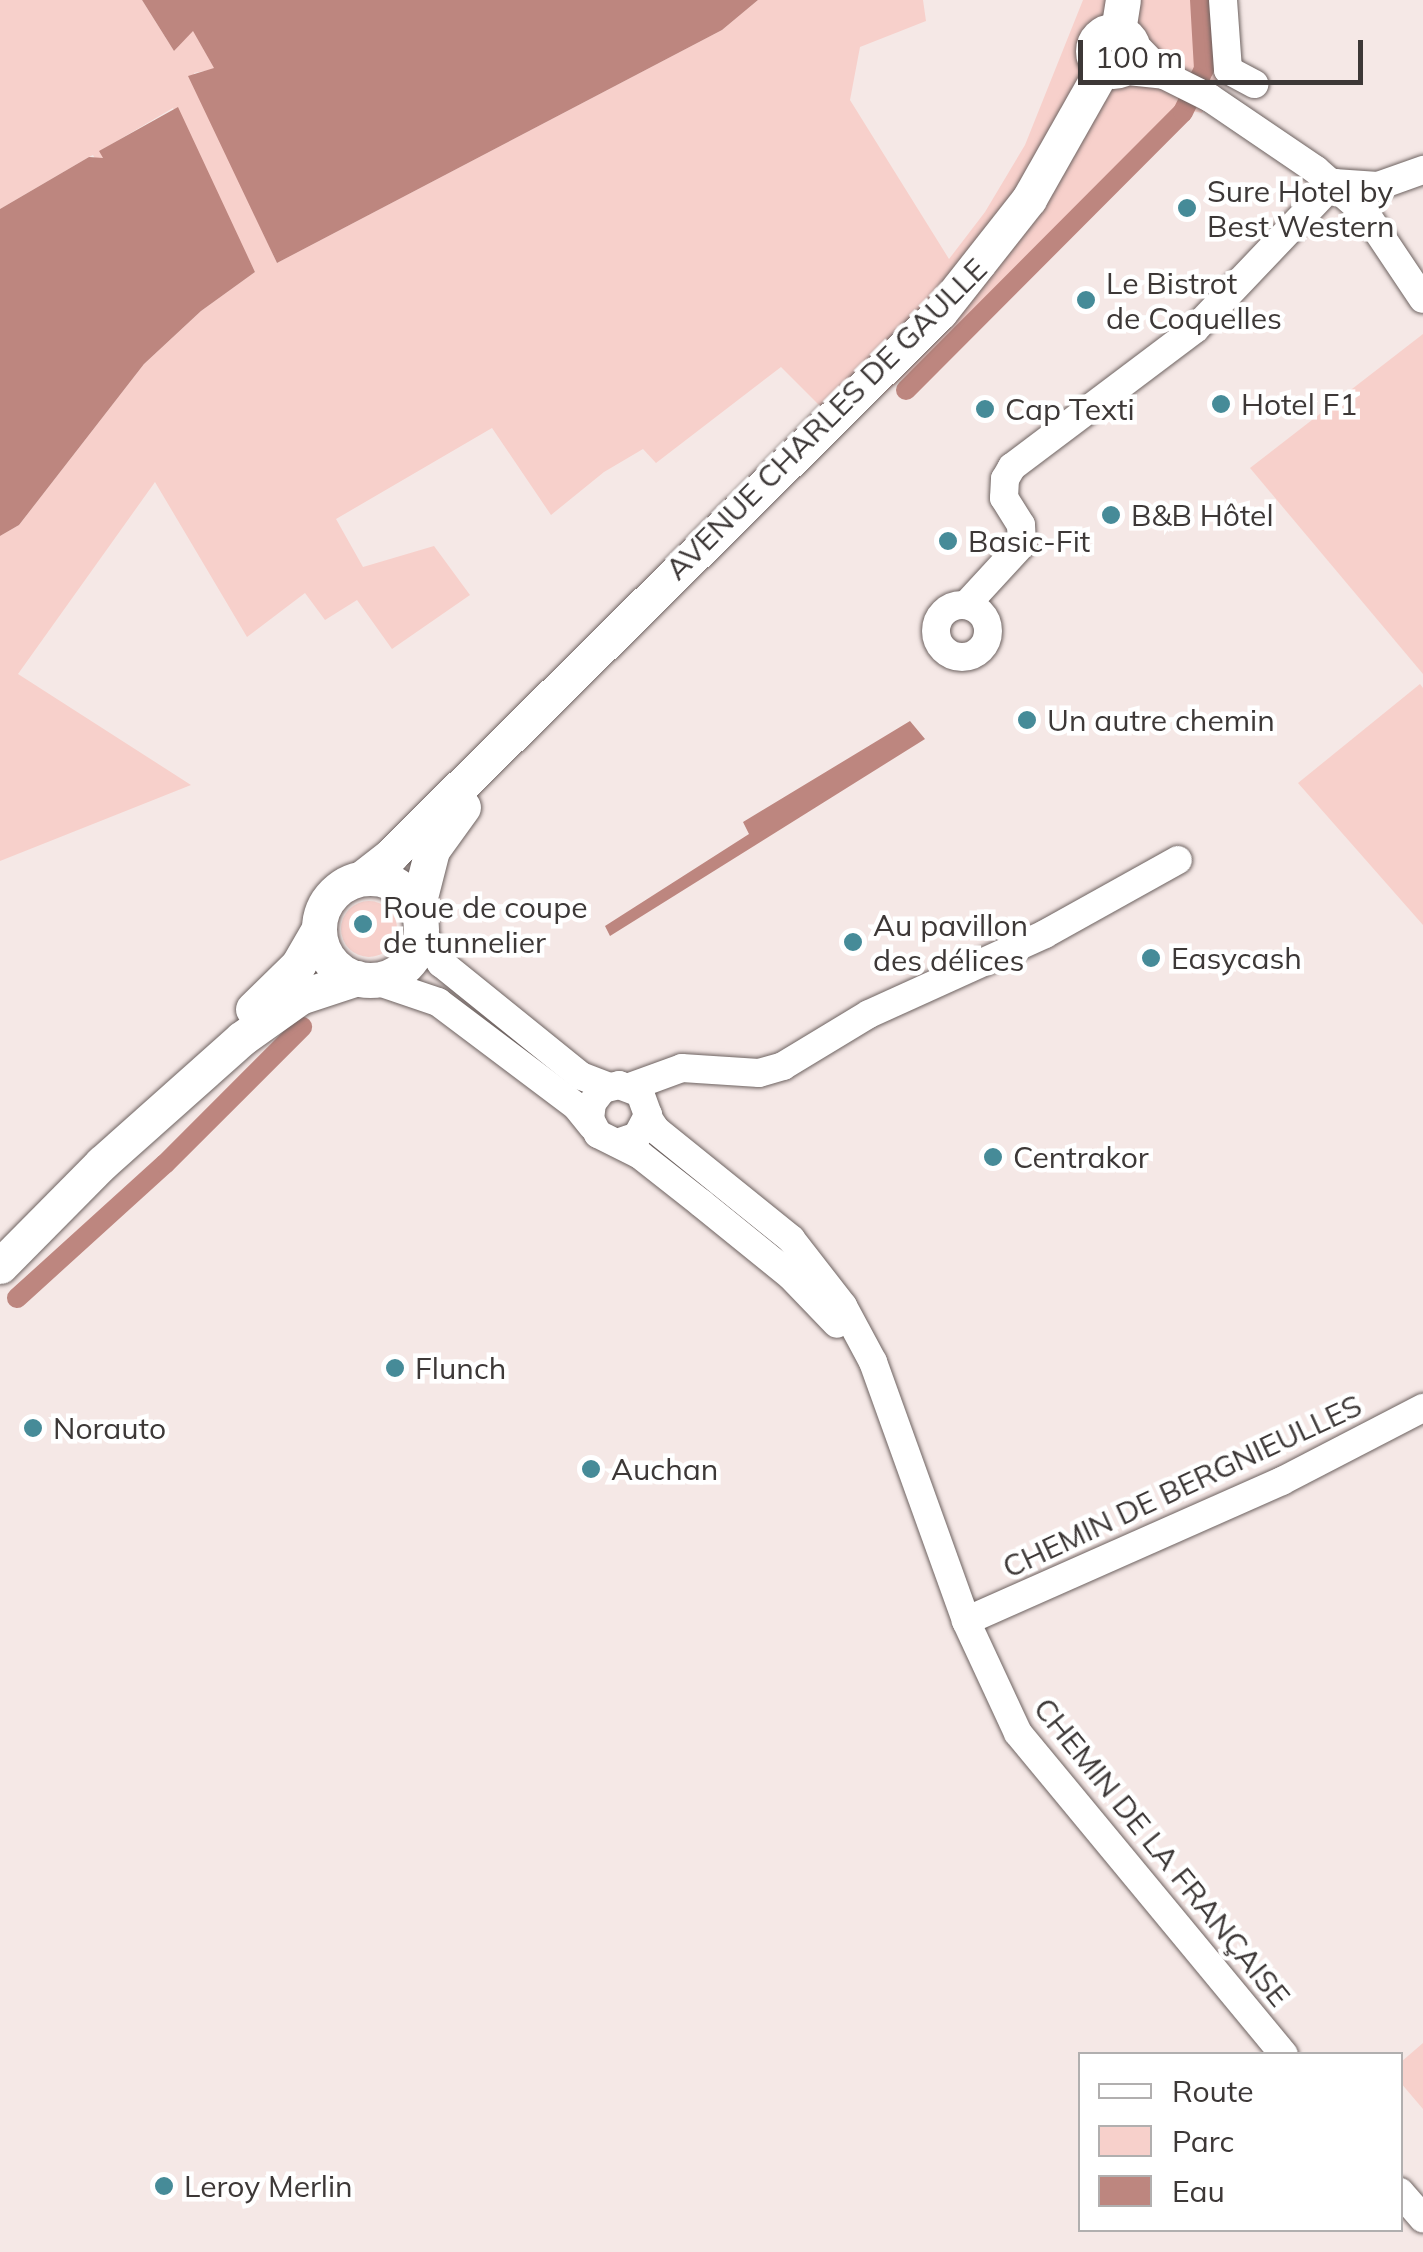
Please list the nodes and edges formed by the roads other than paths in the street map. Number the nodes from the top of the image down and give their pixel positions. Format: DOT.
graph roads {
  1 [pos="1223,0"];
  2 [pos="1119,42"];
  3 [pos="1254,84"];
  4 [pos="1412,175"];
  5 [pos="1334,183"];
  6 [pos="1366,214"];
  7 [pos="1423,298"];
  8 [pos="966,605"];
  9 [pos="550,696"];
  10 [pos="1178,860"];
  11 [pos="362,878"];
  12 [pos="419,920"];
  13 [pos="318,931"];
  14 [pos="365,979"];
  15 [pos="633,1100"];
  16 [pos="592,1126"];
  17 [pos="617,1143"];
  18 [pos="102,1163"];
  19 [pos="0,1266"];
  20 [pos="890,1405"];
  21 [pos="1423,1408"];
  22 [pos="966,1621"];
  23 [pos="1282,2052"];
  24 [pos="1403,2195"];
  25 [pos="1423,2218"];
  1 -- 3 [label="street"];
  2 -- 5 [label="street"];
  2 -- 9 [label="main road, AVENUE CHARLES DE GAULLE"];
  4 -- 5 [label="street"];
  4 -- 6 [label="street"];
  5 -- 6 [label="street"];
  5 -- 8 [label="street"];
  6 -- 7 [label="street"];
  9 -- 11 [label="main road, AVENUE CHARLES DE GAULLE"];
  9 -- 12 [label="main road, AVENUE CHARLES DE GAULLE"];
  10 -- 15 [label="street"];
  11 -- 12 [label="main road"];
  11 -- 13 [label="main road"];
  12 -- 14 [label="main road"];
  12 -- 15 [label="street, CHEMIN DE LA FRANÇAISE"];
  13 -- 14 [label="main road"];
  13 -- 18 [label="main road"];
  14 -- 16 [label="street"];
  14 -- 18 [label="main road"];
  15 -- 16 [label="street"];
  15 -- 17 [label="street"];
  15 -- 20 [label="street, CHEMIN DE LA FRANÇAISE"];
  16 -- 17 [label="street, CHEMIN DE LA FRANÇAISE"];
  17 -- 20 [label="street, CHEMIN DE LA FRANÇAISE"];
  18 -- 19 [label="main road"];
  20 -- 22 [label="street, CHEMIN DE LA FRANÇAISE"];
  21 -- 22 [label="street, CHEMIN DE BERGNIEULLES"];
  22 -- 23 [label="street, CHEMIN DE LA FRANÇAISE"];
  24 -- 25 [label="street"];
}
